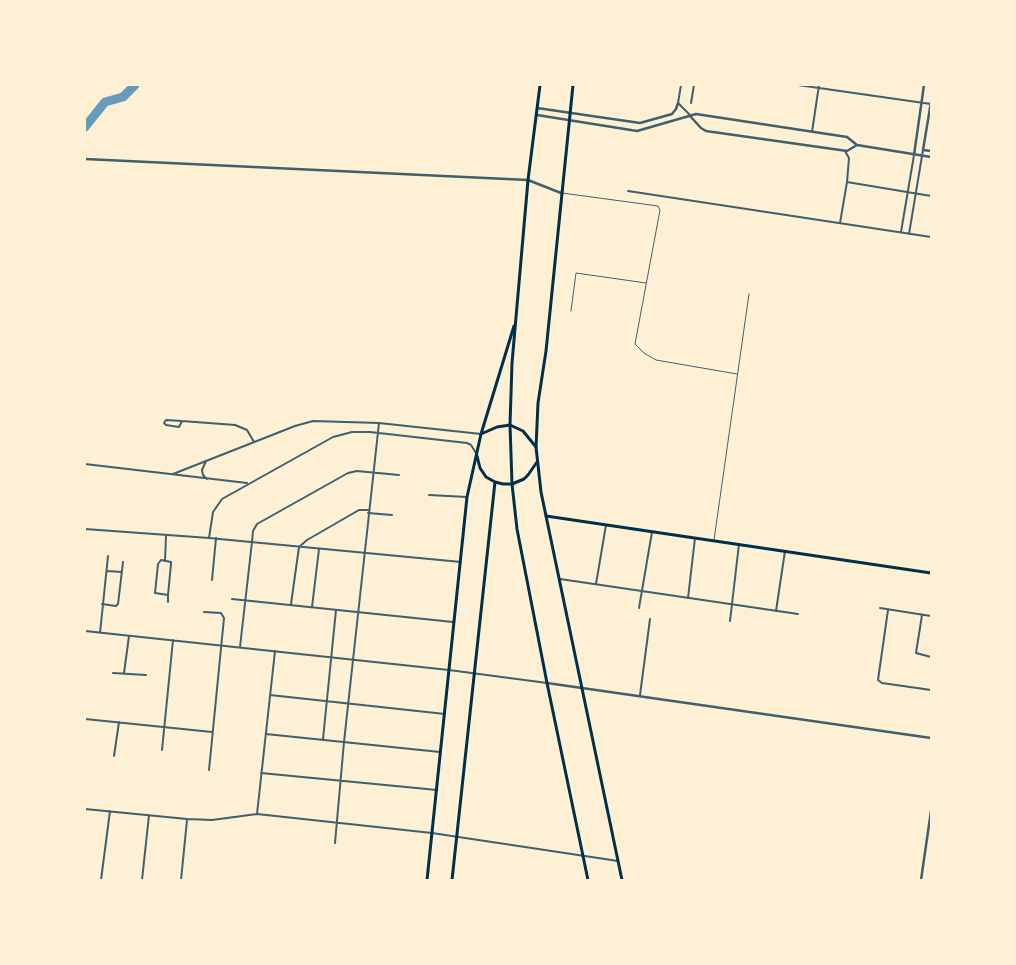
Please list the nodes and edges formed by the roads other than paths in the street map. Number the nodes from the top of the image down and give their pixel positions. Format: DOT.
graph roads {
  1 [pos="540,85"];
  2 [pos="573,85"];
  3 [pos="681,85"];
  4 [pos="694,85"];
  5 [pos="798,85"];
  6 [pos="924,85"];
  7 [pos="819,86"];
  8 [pos="922,102"];
  9 [pos="678,103"];
  10 [pos="691,103"];
  11 [pos="931,103"];
  12 [pos="537,108"];
  13 [pos="570,113"];
  14 [pos="536,115"];
  15 [pos="690,116"];
  16 [pos="569,120"];
  17 [pos="812,132"];
  18 [pos="857,145"];
  19 [pos="845,150"];
  20 [pos="923,150"];
  21 [pos="931,151"];
  22 [pos="914,155"];
  23 [pos="922,156"];
  24 [pos="931,157"];
  25 [pos="85,159"];
  26 [pos="528,180"];
  27 [pos="847,182"];
  28 [pos="628,191"];
  29 [pos="908,192"];
  30 [pos="561,193"];
  31 [pos="917,194"];
  32 [pos="931,196"];
  33 [pos="840,223"];
  34 [pos="901,232"];
  35 [pos="910,234"];
  36 [pos="931,237"];
  37 [pos="646,283"];
  38 [pos="749,294"];
  39 [pos="571,311"];
  40 [pos="516,321"];
  41 [pos="737,374"];
  42 [pos="182,421"];
  43 [pos="379,423"];
  44 [pos="510,425"];
  45 [pos="377,433"];
  46 [pos="480,434"];
  47 [pos="254,442"];
  48 [pos="536,447"];
  49 [pos="476,453"];
  50 [pos="206,461"];
  51 [pos="537,462"];
  52 [pos="85,464"];
  53 [pos="372,472"];
  54 [pos="173,474"];
  55 [pos="399,475"];
  56 [pos="207,479"];
  57 [pos="495,482"];
  58 [pos="247,483"];
  59 [pos="512,484"];
  60 [pos="429,494"];
  61 [pos="467,497"];
  62 [pos="368,511"];
  63 [pos="392,514"];
  64 [pos="546,516"];
  65 [pos="606,524"];
  66 [pos="85,529"];
  67 [pos="652,531"];
  68 [pos="166,535"];
  69 [pos="208,538"];
  70 [pos="216,538"];
  71 [pos="695,538"];
  72 [pos="714,540"];
  73 [pos="252,542"];
  74 [pos="739,544"];
  75 [pos="299,546"];
  76 [pos="319,549"];
  77 [pos="784,551"];
  78 [pos="364,554"];
  79 [pos="108,556"];
  80 [pos="165,561"];
  81 [pos="123,562"];
  82 [pos="461,562"];
  83 [pos="106,571"];
  84 [pos="122,572"];
  85 [pos="931,573"];
  86 [pos="560,579"];
  87 [pos="212,580"];
  88 [pos="596,584"];
  89 [pos="642,591"];
  90 [pos="168,596"];
  91 [pos="232,598"];
  92 [pos="688,598"];
  93 [pos="245,600"];
  94 [pos="168,602"];
  95 [pos="102,604"];
  96 [pos="733,604"];
  97 [pos="291,605"];
  98 [pos="312,607"];
  99 [pos="639,608"];
  100 [pos="880,608"];
  101 [pos="336,610"];
  102 [pos="888,610"];
  103 [pos="776,611"];
  104 [pos="204,612"];
  105 [pos="358,612"];
  106 [pos="798,614"];
  107 [pos="922,615"];
  108 [pos="931,616"];
  109 [pos="650,619"];
  110 [pos="730,621"];
  111 [pos="455,622"];
  112 [pos="85,631"];
  113 [pos="100,633"];
  114 [pos="129,636"];
  115 [pos="173,640"];
  116 [pos="222,645"];
  117 [pos="240,647"];
  118 [pos="275,651"];
  119 [pos="331,657"];
  120 [pos="931,657"];
  121 [pos="354,660"];
  122 [pos="449,670"];
  123 [pos="113,673"];
  124 [pos="124,673"];
  125 [pos="474,674"];
  126 [pos="146,675"];
  127 [pos="547,682"];
  128 [pos="582,687"];
  129 [pos="931,690"];
  130 [pos="270,695"];
  131 [pos="640,695"];
  132 [pos="327,701"];
  133 [pos="349,703"];
  134 [pos="445,714"];
  135 [pos="85,719"];
  136 [pos="119,722"];
  137 [pos="165,727"];
  138 [pos="212,732"];
  139 [pos="266,734"];
  140 [pos="931,738"];
  141 [pos="323,740"];
  142 [pos="344,742"];
  143 [pos="162,750"];
  144 [pos="441,752"];
  145 [pos="114,756"];
  146 [pos="208,770"];
  147 [pos="261,773"];
  148 [pos="341,781"];
  149 [pos="437,790"];
  150 [pos="85,809"];
  151 [pos="110,811"];
  152 [pos="931,811"];
  153 [pos="256,814"];
  154 [pos="149,815"];
  155 [pos="187,819"];
  156 [pos="337,822"];
  157 [pos="432,833"];
  158 [pos="456,836"];
  159 [pos="335,843"];
  160 [pos="584,855"];
  161 [pos="618,861"];
  162 [pos="101,880"];
  163 [pos="142,880"];
  164 [pos="181,880"];
  165 [pos="427,880"];
  166 [pos="452,880"];
  167 [pos="588,880"];
  168 [pos="622,880"];
  169 [pos="922,880"];
  1 -- 12 [label="main road"];
  2 -- 13 [label="main road"];
  3 -- 9 [label="street"];
  4 -- 10 [label="street"];
  5 -- 7 [label="street"];
  6 -- 8 [label="street"];
  7 -- 8 [label="street"];
  7 -- 17 [label="street"];
  8 -- 11 [label="street"];
  8 -- 22 [label="street"];
  9 -- 13 [label="street"];
  9 -- 15 [label="street"];
  11 -- 20 [label="street"];
  12 -- 13 [label="street"];
  12 -- 14 [label="main road"];
  13 -- 16 [label="main road"];
  14 -- 16 [label="street"];
  14 -- 26 [label="main road"];
  15 -- 16 [label="street"];
  15 -- 17 [label="street"];
  15 -- 19 [label="street"];
  16 -- 30 [label="main road"];
  17 -- 18 [label="street"];
  18 -- 19 [label="street"];
  18 -- 22 [label="street"];
  19 -- 27 [label="street"];
  20 -- 21 [label="street"];
  20 -- 23 [label="street"];
  22 -- 23 [label="street"];
  22 -- 29 [label="street"];
  23 -- 24 [label="street"];
  23 -- 31 [label="street"];
  25 -- 26 [label="street"];
  26 -- 30 [label="street"];
  26 -- 40 [label="main road"];
  27 -- 29 [label="street"];
  27 -- 33 [label="street"];
  28 -- 33 [label="street"];
  29 -- 31 [label="street"];
  29 -- 34 [label="street"];
  30 -- 37 [label="lane"];
  30 -- 48 [label="main road"];
  31 -- 32 [label="street"];
  31 -- 35 [label="street"];
  33 -- 34 [label="street"];
  34 -- 35 [label="street"];
  35 -- 36 [label="street"];
  37 -- 39 [label="lane"];
  37 -- 41 [label="lane"];
  38 -- 41 [label="lane"];
  40 -- 44 [label="main road"];
  40 -- 46 [label="main road"];
  41 -- 72 [label="lane"];
  42 -- 42 [label="street"];
  42 -- 47 [label="street"];
  43 -- 45 [label="street"];
  43 -- 46 [label="street"];
  43 -- 47 [label="street"];
  44 -- 46 [label="main road"];
  44 -- 48 [label="main road"];
  44 -- 59 [label="main road"];
  45 -- 49 [label="street"];
  45 -- 53 [label="street"];
  45 -- 58 [label="street"];
  46 -- 49 [label="main road"];
  47 -- 50 [label="street"];
  48 -- 51 [label="main road"];
  49 -- 57 [label="main road"];
  49 -- 61 [label="main road"];
  50 -- 54 [label="street"];
  50 -- 56 [label="street"];
  51 -- 59 [label="main road"];
  51 -- 64 [label="main road"];
  52 -- 54 [label="street"];
  53 -- 55 [label="street"];
  53 -- 62 [label="street"];
  53 -- 73 [label="street"];
  54 -- 56 [label="street"];
  56 -- 58 [label="street"];
  57 -- 59 [label="main road"];
  57 -- 125 [label="main road"];
  58 -- 69 [label="street"];
  59 -- 127 [label="main road"];
  60 -- 61 [label="street"];
  61 -- 82 [label="main road"];
  62 -- 63 [label="street"];
  62 -- 75 [label="street"];
  62 -- 78 [label="street"];
  64 -- 65 [label="main road"];
  64 -- 86 [label="main road"];
  65 -- 67 [label="main road"];
  65 -- 88 [label="street"];
  66 -- 68 [label="street"];
  67 -- 71 [label="main road"];
  67 -- 89 [label="street"];
  68 -- 69 [label="street"];
  68 -- 80 [label="street"];
  69 -- 70 [label="street"];
  70 -- 73 [label="street"];
  70 -- 87 [label="street"];
  71 -- 72 [label="main road"];
  71 -- 92 [label="street"];
  72 -- 74 [label="main road"];
  73 -- 75 [label="street"];
  73 -- 93 [label="street"];
  74 -- 77 [label="main road"];
  74 -- 96 [label="street"];
  75 -- 76 [label="street"];
  75 -- 97 [label="street"];
  76 -- 78 [label="street"];
  76 -- 98 [label="street"];
  77 -- 85 [label="main road"];
  77 -- 103 [label="street"];
  78 -- 82 [label="street"];
  78 -- 105 [label="street"];
  79 -- 83 [label="street"];
  80 -- 90 [label="street"];
  80 -- 90 [label="street"];
  81 -- 84 [label="street"];
  82 -- 111 [label="main road"];
  83 -- 84 [label="street"];
  83 -- 95 [label="street"];
  84 -- 95 [label="street"];
  86 -- 88 [label="street"];
  86 -- 128 [label="main road"];
  88 -- 89 [label="street"];
  89 -- 92 [label="street"];
  89 -- 99 [label="street"];
  90 -- 94 [label="street"];
  91 -- 93 [label="street"];
  92 -- 96 [label="street"];
  93 -- 97 [label="street"];
  93 -- 117 [label="street"];
  95 -- 113 [label="street"];
  96 -- 103 [label="street"];
  96 -- 110 [label="street"];
  97 -- 98 [label="street"];
  98 -- 101 [label="street"];
  100 -- 102 [label="street"];
  101 -- 105 [label="street"];
  101 -- 119 [label="street"];
  102 -- 107 [label="street"];
  102 -- 129 [label="street"];
  103 -- 106 [label="street"];
  104 -- 116 [label="street"];
  105 -- 111 [label="street"];
  105 -- 121 [label="street"];
  107 -- 108 [label="street"];
  107 -- 120 [label="street"];
  109 -- 131 [label="street"];
  111 -- 122 [label="main road"];
  112 -- 113 [label="street"];
  113 -- 114 [label="street"];
  114 -- 115 [label="street"];
  114 -- 124 [label="street"];
  115 -- 116 [label="street"];
  115 -- 137 [label="street"];
  116 -- 117 [label="street"];
  116 -- 138 [label="street"];
  117 -- 118 [label="street"];
  118 -- 119 [label="street"];
  118 -- 130 [label="street"];
  119 -- 121 [label="street"];
  119 -- 132 [label="street"];
  121 -- 122 [label="street"];
  121 -- 133 [label="street"];
  122 -- 125 [label="street"];
  122 -- 134 [label="main road"];
  123 -- 124 [label="street"];
  124 -- 126 [label="street"];
  125 -- 127 [label="street"];
  125 -- 158 [label="main road"];
  127 -- 128 [label="street"];
  127 -- 160 [label="main road"];
  128 -- 131 [label="street"];
  128 -- 161 [label="main road"];
  130 -- 132 [label="street"];
  130 -- 139 [label="street"];
  131 -- 140 [label="street"];
  132 -- 133 [label="street"];
  132 -- 141 [label="street"];
  133 -- 134 [label="street"];
  133 -- 142 [label="street"];
  134 -- 144 [label="main road"];
  135 -- 136 [label="street"];
  136 -- 137 [label="street"];
  136 -- 145 [label="street"];
  137 -- 138 [label="street"];
  137 -- 143 [label="street"];
  138 -- 146 [label="street"];
  139 -- 141 [label="street"];
  139 -- 147 [label="street"];
  141 -- 142 [label="street"];
  142 -- 144 [label="street"];
  142 -- 148 [label="street"];
  144 -- 149 [label="main road"];
  147 -- 148 [label="street"];
  147 -- 153 [label="street"];
  148 -- 149 [label="street"];
  148 -- 156 [label="street"];
  149 -- 157 [label="main road"];
  150 -- 151 [label="street"];
  151 -- 154 [label="street"];
  151 -- 162 [label="street"];
  152 -- 169 [label="street"];
  153 -- 155 [label="street"];
  153 -- 156 [label="street"];
  154 -- 155 [label="street"];
  154 -- 163 [label="street"];
  155 -- 164 [label="street"];
  156 -- 157 [label="street"];
  156 -- 159 [label="street"];
  157 -- 158 [label="street"];
  157 -- 165 [label="main road"];
  158 -- 160 [label="street"];
  158 -- 166 [label="main road"];
  160 -- 161 [label="street"];
  160 -- 167 [label="main road"];
  161 -- 168 [label="main road"];
}
